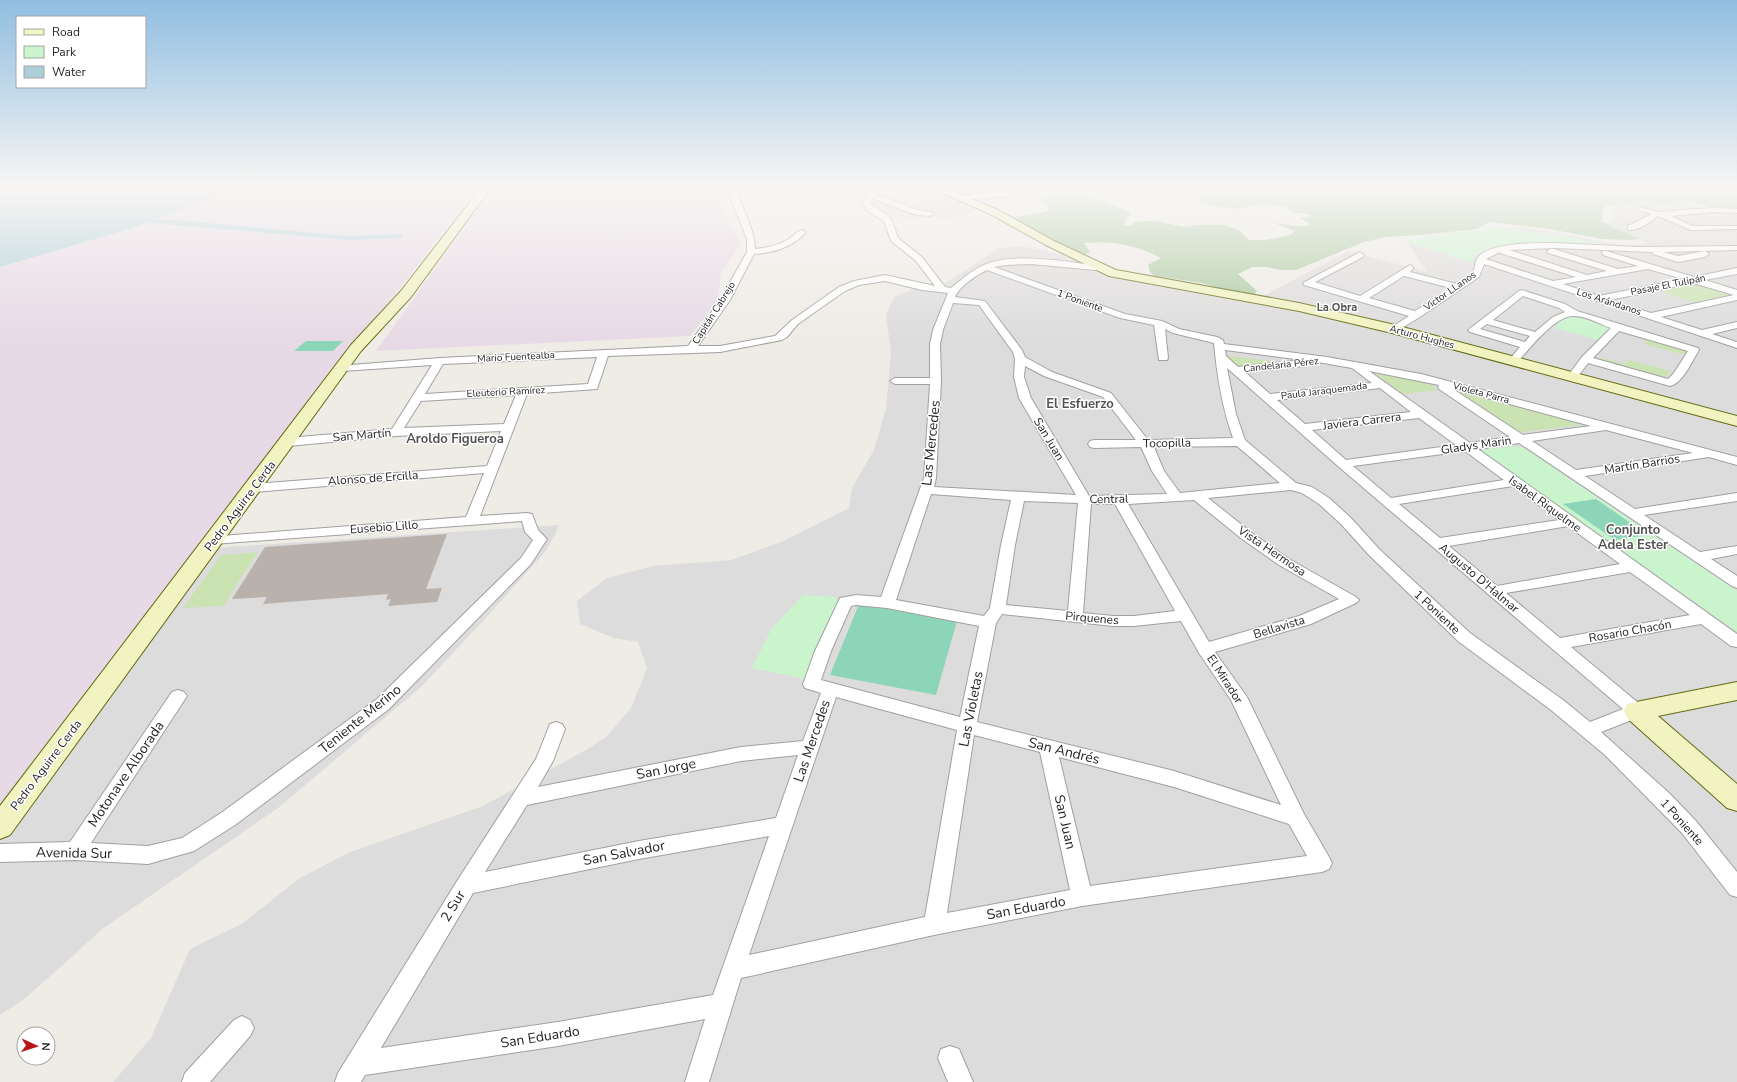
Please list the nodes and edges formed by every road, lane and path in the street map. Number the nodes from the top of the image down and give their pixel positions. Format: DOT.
graph roads {
  1 [pos="447,239"];
  2 [pos="751,239"];
  3 [pos="792,239"];
  4 [pos="895,239"];
  5 [pos="1047,239"];
  6 [pos="1537,246"];
  7 [pos="1597,248"];
  8 [pos="1499,249"];
  9 [pos="1737,249"];
  10 [pos="751,252"];
  11 [pos="1360,255"];
  12 [pos="1480,260"];
  13 [pos="1648,266"];
  14 [pos="985,267"];
  15 [pos="1103,269"];
  16 [pos="1737,271"];
  17 [pos="1616,272"];
  18 [pos="1587,278"];
  19 [pos="1694,280"];
  20 [pos="1554,284"];
  21 [pos="1458,287"];
  22 [pos="948,293"];
  23 [pos="1737,293"];
  24 [pos="1737,297"];
  25 [pos="1361,299"];
  26 [pos="1600,299"];
  27 [pos="1574,313"];
  28 [pos="1417,315"];
  29 [pos="1650,316"];
  30 [pos="1486,321"];
  31 [pos="1737,325"];
  32 [pos="1160,327"];
  33 [pos="1617,327"];
  34 [pos="1395,329"];
  35 [pos="1702,334"];
  36 [pos="1536,335"];
  37 [pos="1737,345"];
  38 [pos="1527,346"];
  39 [pos="691,349"];
  40 [pos="1220,352"];
  41 [pos="603,354"];
  42 [pos="1163,358"];
  43 [pos="1020,359"];
  44 [pos="1586,359"];
  45 [pos="1327,360"];
  46 [pos="440,361"];
  47 [pos="1513,361"];
  48 [pos="1353,364"];
  49 [pos="342,368"];
  50 [pos="1236,370"];
  51 [pos="1572,377"];
  52 [pos="1434,380"];
  53 [pos="895,381"];
  54 [pos="936,381"];
  55 [pos="1380,385"];
  56 [pos="523,391"];
  57 [pos="418,398"];
  58 [pos="1268,398"];
  59 [pos="1420,414"];
  60 [pos="1737,422"];
  61 [pos="509,427"];
  62 [pos="1608,427"];
  63 [pos="1303,428"];
  64 [pos="396,432"];
  65 [pos="1521,439"];
  66 [pos="288,442"];
  67 [pos="1240,442"];
  68 [pos="1144,443"];
  69 [pos="1094,444"];
  70 [pos="1466,446"];
  71 [pos="1710,454"];
  72 [pos="1737,461"];
  73 [pos="1344,464"];
  74 [pos="492,469"];
  75 [pos="1574,474"];
  76 [pos="1515,482"];
  77 [pos="1291,486"];
  78 [pos="253,488"];
  79 [pos="927,490"];
  80 [pos="1197,496"];
  81 [pos="1176,497"];
  82 [pos="1737,497"];
  83 [pos="1018,498"];
  84 [pos="1085,500"];
  85 [pos="1119,500"];
  86 [pos="1389,502"];
  87 [pos="1632,513"];
  88 [pos="472,520"];
  89 [pos="1570,522"];
  90 [pos="540,539"];
  91 [pos="214,540"];
  92 [pos="1438,543"];
  93 [pos="1737,550"];
  94 [pos="1697,557"];
  95 [pos="1632,567"];
  96 [pos="1737,583"];
  97 [pos="1493,590"];
  98 [pos="1351,600"];
  99 [pos="887,603"];
  100 [pos="1185,615"];
  101 [pos="993,616"];
  102 [pos="1074,617"];
  103 [pos="1704,618"];
  104 [pos="1737,642"];
  105 [pos="1557,644"];
  106 [pos="1205,649"];
  107 [pos="830,690"];
  108 [pos="1737,691"];
  109 [pos="178,696"];
  110 [pos="1636,711"];
  111 [pos="967,726"];
  112 [pos="556,729"];
  113 [pos="1588,730"];
  114 [pos="810,747"];
  115 [pos="1048,747"];
  116 [pos="522,798"];
  117 [pos="1736,798"];
  118 [pos="1296,818"];
  119 [pos="783,825"];
  120 [pos="0,826"];
  121 [pos="75,851"];
  122 [pos="0,852"];
  123 [pos="148,855"];
  124 [pos="1322,864"];
  125 [pos="466,885"];
  126 [pos="1737,888"];
  127 [pos="1082,898"];
  128 [pos="934,925"];
  129 [pos="732,969"];
  130 [pos="721,1005"];
  131 [pos="242,1028"];
  132 [pos="950,1058"];
  133 [pos="353,1073"];
  134 [pos="194,1082"];
  135 [pos="697,1082"];
  136 [pos="961,1082"];
  1 -- 49 [label="street, Pedro Aguirre Cerda"];
  2 -- 10 [label="street"];
  3 -- 10 [label="street"];
  4 -- 22 [label="street"];
  5 -- 15 [label="street"];
  6 -- 7 [label="street, Victor LLanos"];
  6 -- 8 [label="street, Victor LLanos"];
  6 -- 17 [label="street"];
  7 -- 9 [label="street, Victor LLanos"];
  7 -- 13 [label="street"];
  8 -- 12 [label="street, Victor LLanos"];
  8 -- 18 [label="street"];
  10 -- 39 [label="street, Capitán Cabrejo"];
  11 -- 25 [label="street"];
  12 -- 20 [label="street, Los Arándanos"];
  12 -- 21 [label="street, Victor LLanos"];
  13 -- 17 [label="street"];
  13 -- 19 [label="street"];
  14 -- 15 [label="street"];
  14 -- 22 [label="street"];
  14 -- 32 [label="street, 1 Poniente"];
  15 -- 34 [label="street, Arturo Hughes"];
  16 -- 19 [label="street, Pasaje El Tulipán"];
  17 -- 18 [label="street"];
  18 -- 20 [label="street"];
  19 -- 23 [label="street"];
  19 -- 26 [label="street, Pasaje El Tulipán"];
  20 -- 26 [label="street, Los Arándanos"];
  21 -- 25 [label="street"];
  21 -- 28 [label="street, Victor LLanos"];
  22 -- 39 [label="street, Mario Fuentealba"];
  22 -- 43 [label="street"];
  22 -- 54 [label="street, Las Mercedes"];
  24 -- 29 [label="street"];
  25 -- 28 [label="street"];
  26 -- 29 [label="street, Los Arándanos"];
  27 -- 30 [label="street"];
  27 -- 33 [label="street"];
  27 -- 36 [label="street"];
  28 -- 34 [label="street, Victor LLanos"];
  29 -- 35 [label="street, Los Arándanos"];
  30 -- 36 [label="street"];
  30 -- 38 [label="street"];
  31 -- 35 [label="street"];
  32 -- 40 [label="street, 1 Poniente"];
  32 -- 42 [label="street"];
  33 -- 44 [label="street"];
  33 -- 44 [label="street"];
  34 -- 47 [label="street, Arturo Hughes"];
  35 -- 37 [label="street, Los Arándanos"];
  36 -- 38 [label="street"];
  38 -- 47 [label="street"];
  39 -- 41 [label="street, Mario Fuentealba"];
  40 -- 45 [label="street, Violeta Parra"];
  40 -- 50 [label="street, Augusto D'Halmar"];
  40 -- 67 [label="street, 1 Poniente"];
  41 -- 46 [label="street, Mario Fuentealba"];
  41 -- 56 [label="street, Eleuterio Ramírez"];
  43 -- 68 [label="street"];
  43 -- 84 [label="street, San Juan"];
  44 -- 51 [label="street"];
  45 -- 48 [label="street, Violeta Parra"];
  45 -- 50 [label="street, Candelaria Pérez"];
  46 -- 49 [label="street, Mario Fuentealba"];
  46 -- 57 [label="street"];
  47 -- 51 [label="street, Arturo Hughes"];
  48 -- 52 [label="street, Violeta Parra"];
  48 -- 55 [label="street, Isabel Riquelme"];
  49 -- 66 [label="street, Pedro Aguirre Cerda"];
  50 -- 58 [label="street, Augusto D'Halmar"];
  51 -- 60 [label="street, Arturo Hughes"];
  52 -- 62 [label="street, Violeta Parra"];
  52 -- 65 [label="street"];
  53 -- 54 [label="street"];
  54 -- 79 [label="street, Las Mercedes"];
  55 -- 58 [label="street, Paula Jaraquemada"];
  55 -- 59 [label="street, Isabel Riquelme"];
  56 -- 57 [label="street, Eleuterio Ramírez"];
  56 -- 61 [label="street"];
  57 -- 64 [label="street"];
  58 -- 63 [label="street, Augusto D'Halmar"];
  59 -- 63 [label="street, Javiera Carrera"];
  59 -- 70 [label="street, Isabel Riquelme"];
  61 -- 64 [label="street, San Martín"];
  61 -- 74 [label="street"];
  62 -- 65 [label="street, Gladys Marin"];
  62 -- 71 [label="street, Violeta Parra"];
  63 -- 73 [label="street, Augusto D'Halmar"];
  64 -- 66 [label="street, San Martín"];
  65 -- 70 [label="street, Gladys Marin"];
  65 -- 75 [label="street"];
  66 -- 78 [label="street, Pedro Aguirre Cerda"];
  67 -- 68 [label="street, Tocopilla"];
  67 -- 77 [label="street, 1 Poniente"];
  68 -- 69 [label="street, Tocopilla"];
  68 -- 81 [label="street"];
  70 -- 73 [label="street, Gladys Marin"];
  70 -- 76 [label="street, Isabel Riquelme"];
  71 -- 72 [label="street, Violeta Parra"];
  71 -- 75 [label="street, Martín Barrios"];
  73 -- 86 [label="street, Augusto D'Halmar"];
  74 -- 78 [label="street, Alonso de Ercilla"];
  74 -- 88 [label="street"];
  75 -- 87 [label="street"];
  76 -- 86 [label="street"];
  76 -- 89 [label="street, Isabel Riquelme"];
  77 -- 80 [label="street, Central"];
  77 -- 113 [label="street, 1 Poniente"];
  78 -- 91 [label="street, Pedro Aguirre Cerda"];
  79 -- 83 [label="street, Central"];
  79 -- 99 [label="street, Las Mercedes"];
  80 -- 81 [label="street, Central"];
  80 -- 98 [label="street, Vista Hermosa"];
  81 -- 85 [label="street, Central"];
  82 -- 87 [label="street"];
  83 -- 84 [label="street, Central"];
  83 -- 101 [label="street, Las Violetas"];
  84 -- 85 [label="street, Central"];
  84 -- 102 [label="street"];
  85 -- 100 [label="street, El Mirador"];
  86 -- 92 [label="street, Augusto D'Halmar"];
  87 -- 94 [label="street"];
  88 -- 90 [label="street, Eusebio Lillo"];
  88 -- 91 [label="street, Eusebio Lillo"];
  89 -- 92 [label="street"];
  89 -- 95 [label="street, Isabel Riquelme"];
  90 -- 123 [label="street, Teniente Merino"];
  91 -- 120 [label="street, Pedro Aguirre Cerda"];
  92 -- 97 [label="street, Augusto D'Halmar"];
  93 -- 94 [label="street"];
  94 -- 96 [label="street"];
  95 -- 97 [label="street"];
  95 -- 103 [label="street, Isabel Riquelme"];
  97 -- 105 [label="street, Augusto D'Halmar"];
  98 -- 106 [label="street, Bellavista"];
  99 -- 101 [label="street, Pirquenes"];
  99 -- 107 [label="street, Las Mercedes"];
  100 -- 102 [label="street, Pirquenes"];
  100 -- 106 [label="street, El Mirador"];
  101 -- 102 [label="street, Pirquenes"];
  101 -- 111 [label="street, Las Violetas"];
  103 -- 104 [label="street, Isabel Riquelme"];
  103 -- 105 [label="street, Rosario Chacón"];
  105 -- 110 [label="street, Augusto D'Halmar"];
  106 -- 118 [label="street, El Mirador"];
  107 -- 111 [label="street, San Andrés"];
  107 -- 114 [label="street, Las Mercedes"];
  108 -- 110 [label="street"];
  109 -- 121 [label="street, Motonave Alborada"];
  110 -- 113 [label="street"];
  110 -- 117 [label="street, Augusto D'Halmar"];
  111 -- 115 [label="street, San Andrés"];
  111 -- 128 [label="street, Las Violetas"];
  112 -- 116 [label="street, 2 Sur"];
  113 -- 126 [label="street, 1 Poniente"];
  114 -- 116 [label="street, San Jorge"];
  114 -- 119 [label="street, Las Mercedes"];
  115 -- 118 [label="street, San Andrés"];
  115 -- 127 [label="street, San Juan"];
  116 -- 125 [label="street, 2 Sur"];
  118 -- 124 [label="street, El Mirador"];
  119 -- 125 [label="street, San Salvador"];
  119 -- 129 [label="street, Las Mercedes"];
  121 -- 122 [label="street, Avenida Sur"];
  121 -- 123 [label="street, Avenida Sur"];
  124 -- 127 [label="street, San Eduardo"];
  125 -- 133 [label="street, 2 Sur"];
  127 -- 128 [label="street, San Eduardo"];
  128 -- 129 [label="street, San Eduardo"];
  129 -- 130 [label="street, Las Mercedes"];
  130 -- 133 [label="street, San Eduardo"];
  130 -- 135 [label="street, Las Mercedes"];
  131 -- 134 [label="street"];
  132 -- 136 [label="street"];
}
